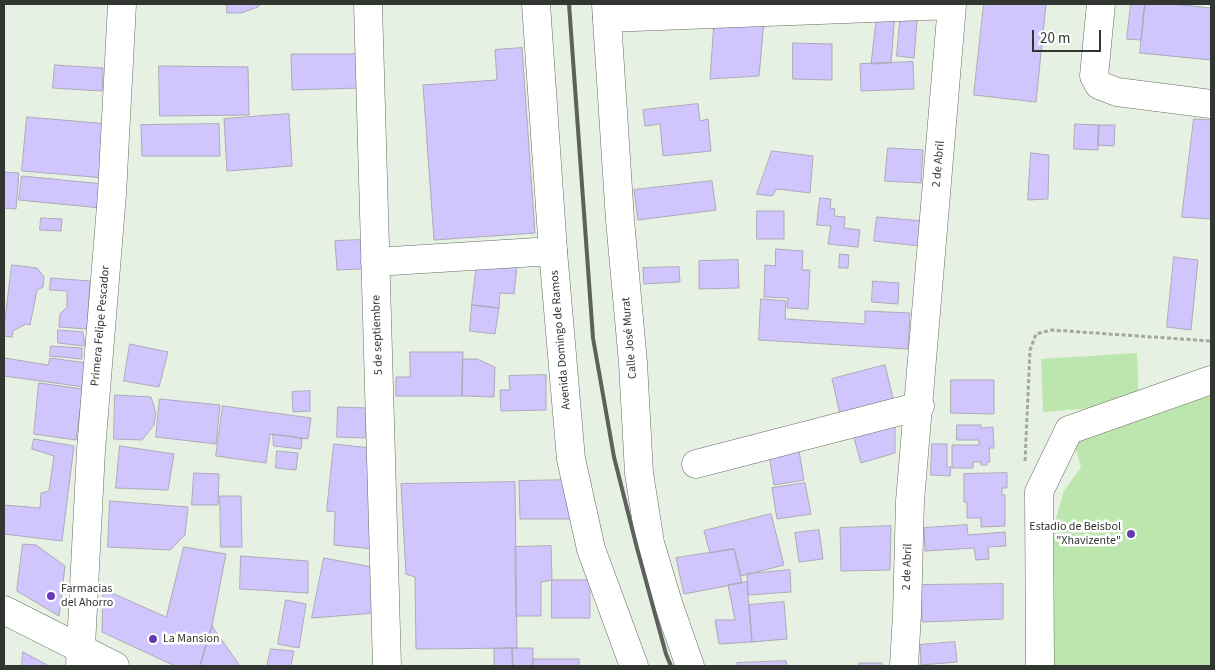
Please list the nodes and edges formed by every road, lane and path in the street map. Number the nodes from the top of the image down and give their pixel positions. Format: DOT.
graph roads {
  1 [pos="122,4"];
  2 [pos="368,4"];
  3 [pos="536,4"];
  4 [pos="1101,4"];
  5 [pos="606,11"];
  6 [pos="1211,104"];
  7 [pos="553,251"];
  8 [pos="376,262"];
  9 [pos="1211,380"];
  10 [pos="920,406"];
  11 [pos="696,464"];
  12 [pos="4,610"];
  13 [pos="80,657"];
  14 [pos="115,666"];
  15 [pos="387,666"];
  16 [pos="634,666"];
  17 [pos="690,666"];
  18 [pos="904,666"];
  19 [pos="1040,666"];
  1 -- 13 [label="street, Primera Felipe Pescador"];
  2 -- 8 [label="street, 5 de septiembre"];
  3 -- 7 [label="street, Avenida Domingo de Ramos"];
  4 -- 6 [label="street"];
  5 -- 10 [label="street, 2 de Abril"];
  5 -- 17 [label="street, Calle José Murat"];
  7 -- 8 [label="street"];
  7 -- 16 [label="street, Avenida Domingo de Ramos"];
  8 -- 15 [label="street, 5 de septiembre"];
  9 -- 19 [label="street"];
  10 -- 11 [label="street"];
  10 -- 18 [label="street, 2 de Abril"];
  12 -- 13 [label="street"];
  13 -- 14 [label="street"];
}
